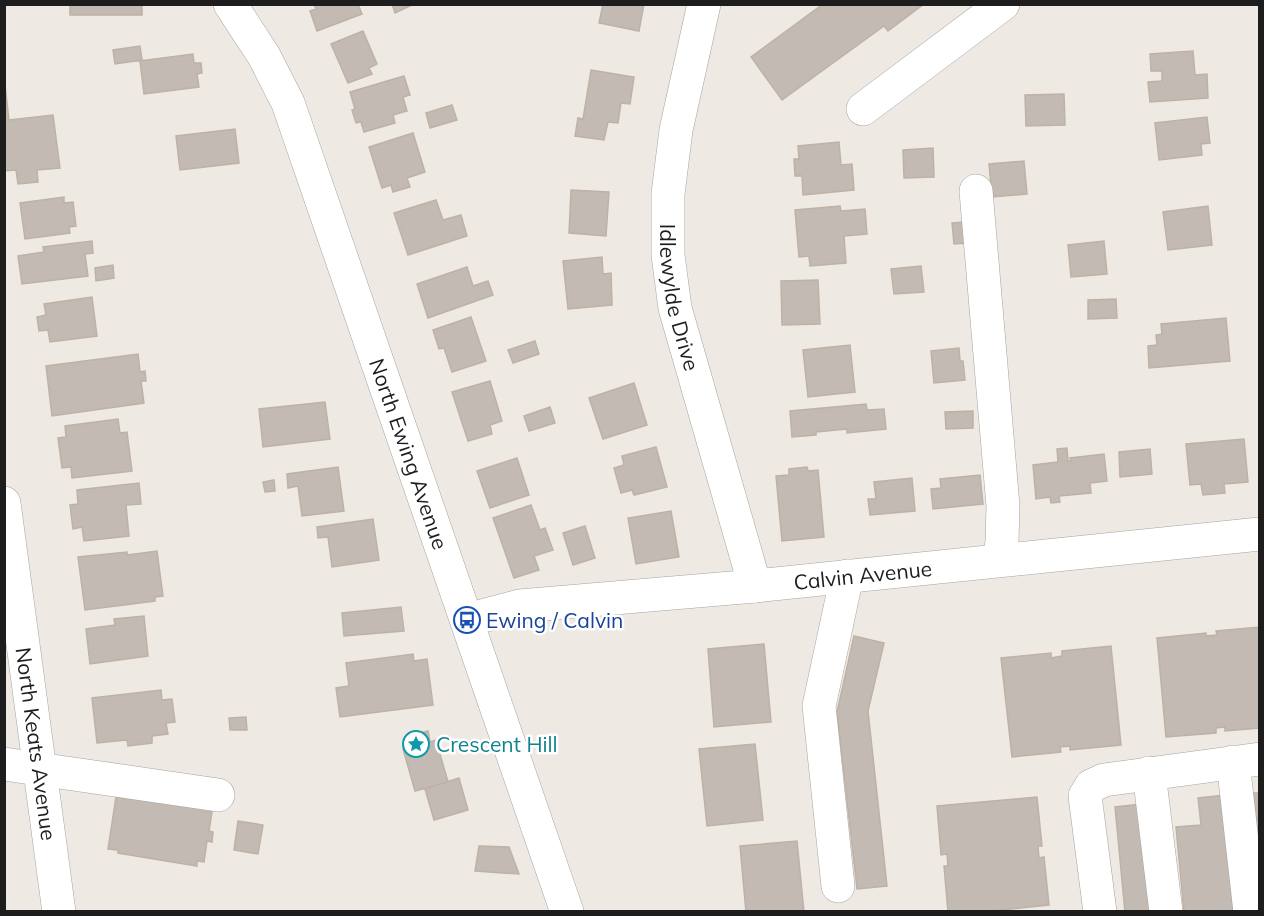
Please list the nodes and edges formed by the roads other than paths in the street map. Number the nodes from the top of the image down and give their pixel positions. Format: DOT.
graph roads {
  1 [pos="230,4"];
  2 [pos="704,4"];
  3 [pos="1003,4"];
  4 [pos="863,109"];
  5 [pos="976,191"];
  6 [pos="4,503"];
  7 [pos="1260,534"];
  8 [pos="999,560"];
  9 [pos="847,576"];
  10 [pos="755,586"];
  11 [pos="467,620"];
  12 [pos="1246,761"];
  13 [pos="4,764"];
  14 [pos="40,770"];
  15 [pos="1149,774"];
  16 [pos="218,795"];
  17 [pos="838,886"];
  18 [pos="59,912"];
  19 [pos="567,912"];
  20 [pos="1100,912"];
  21 [pos="1166,912"];
  22 [pos="1250,912"];
  1 -- 11 [label="street, North Ewing Avenue"];
  2 -- 10 [label="street, Idlewylde Drive"];
  3 -- 4 [label="street"];
  5 -- 8 [label="street"];
  6 -- 14 [label="street, North Keats Avenue"];
  7 -- 8 [label="street, Calvin Avenue"];
  8 -- 9 [label="street, Calvin Avenue"];
  9 -- 10 [label="street, Calvin Avenue"];
  9 -- 17 [label="street"];
  10 -- 11 [label="street, Calvin Avenue"];
  11 -- 19 [label="street, North Ewing Avenue"];
  12 -- 15 [label="street"];
  12 -- 22 [label="street"];
  13 -- 14 [label="street"];
  14 -- 16 [label="street"];
  14 -- 18 [label="street, North Keats Avenue"];
  15 -- 20 [label="street"];
  15 -- 21 [label="street"];
}
